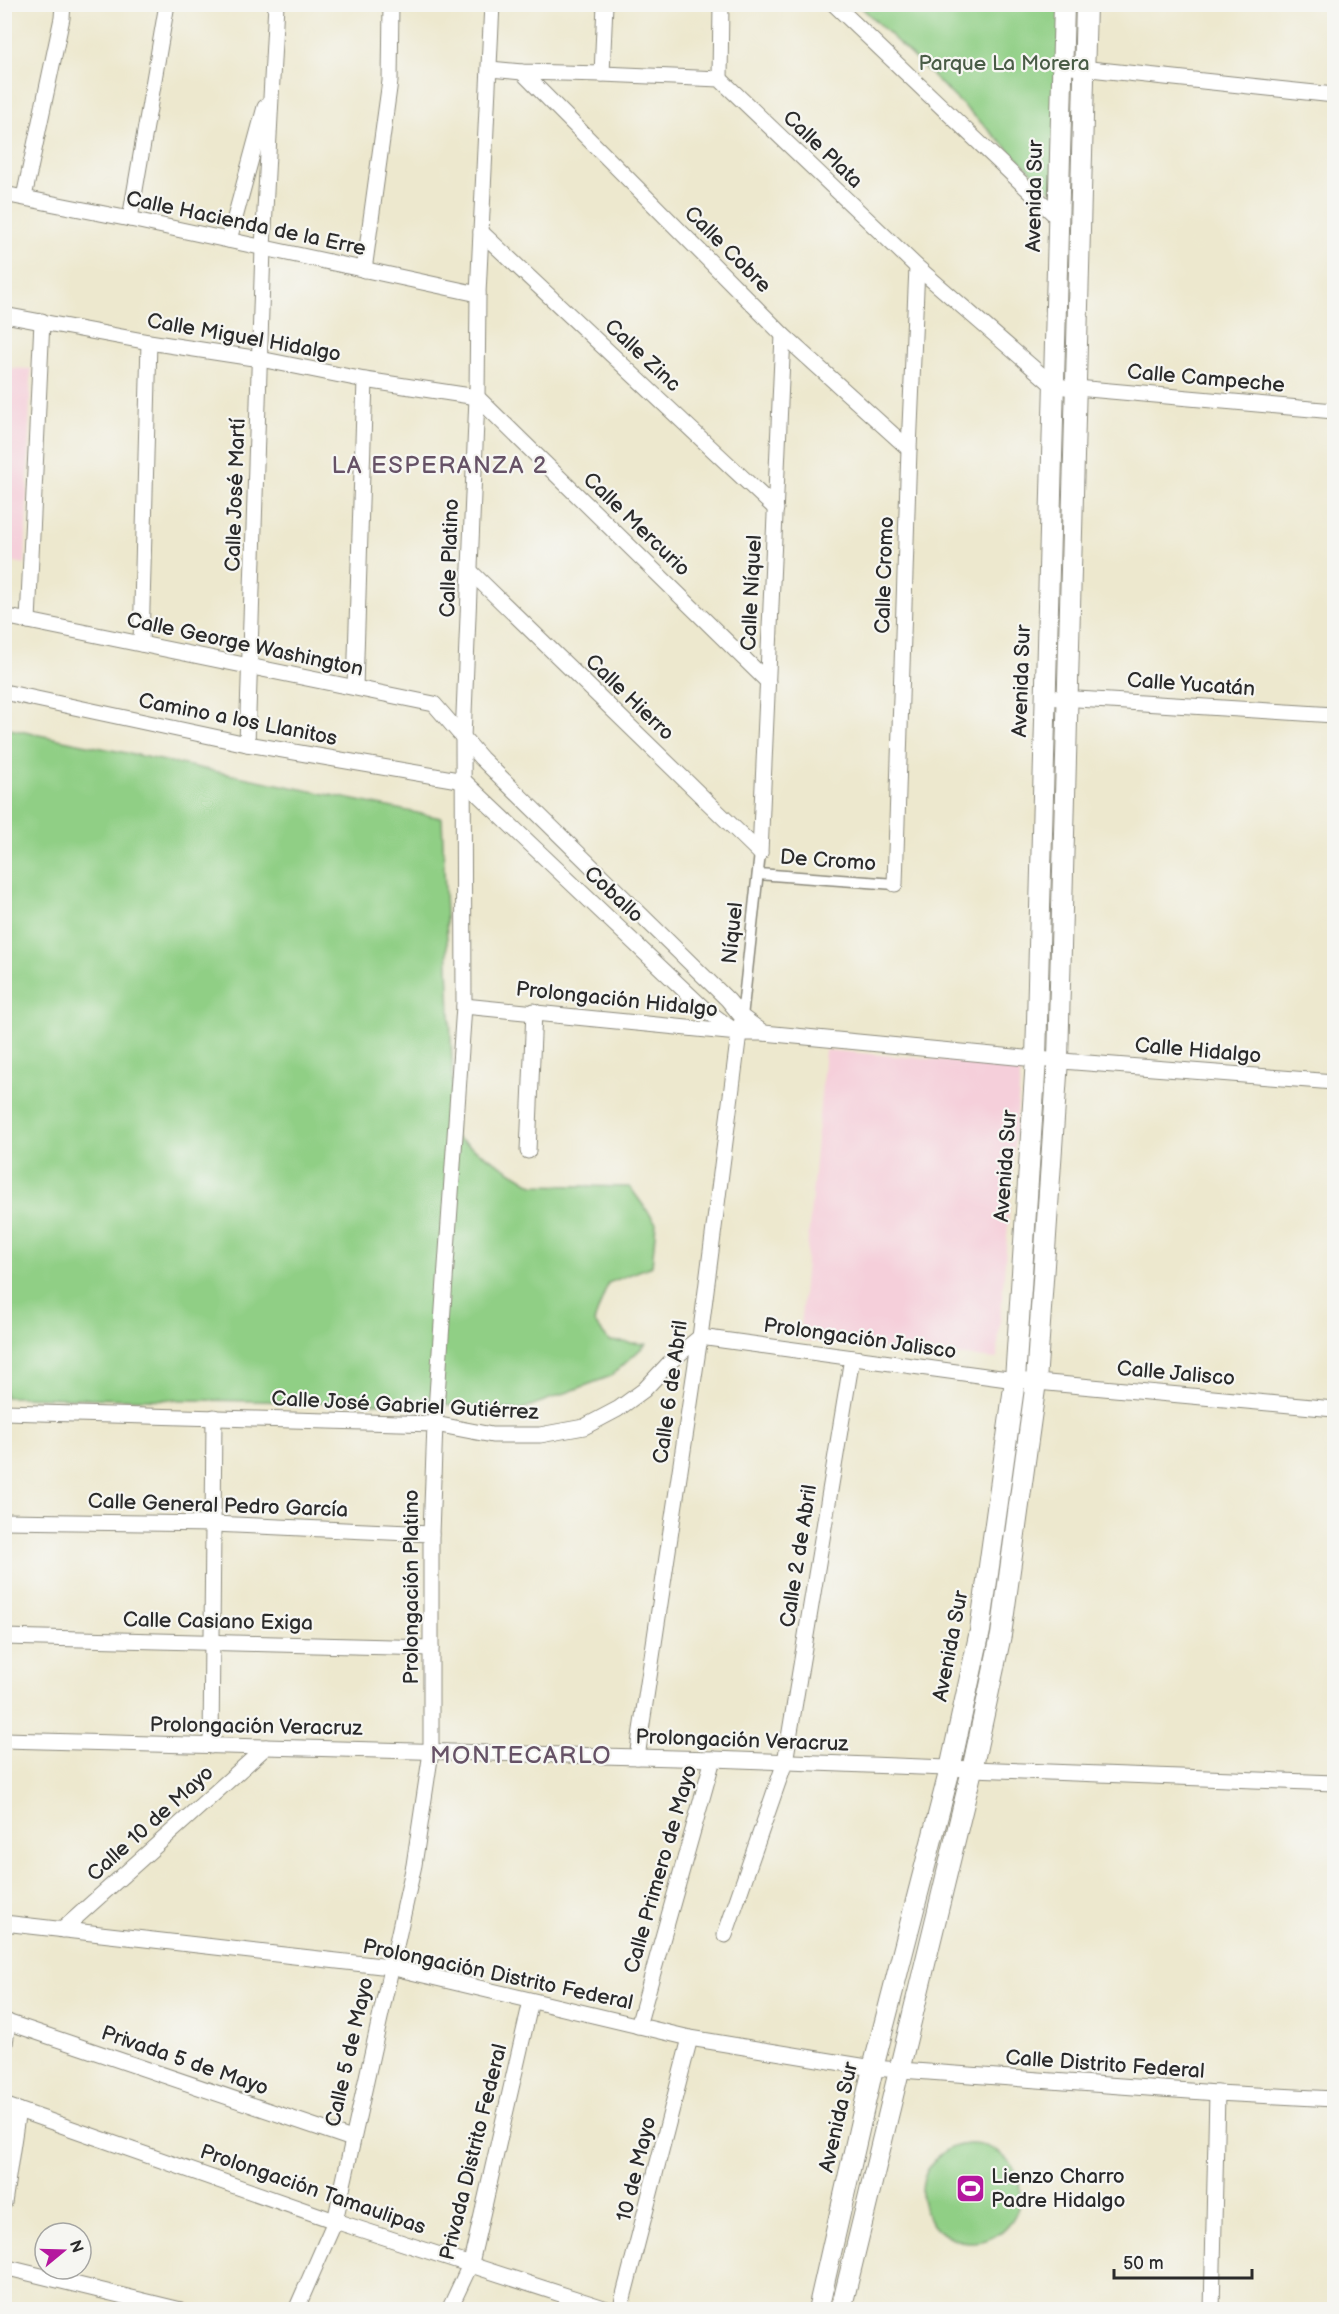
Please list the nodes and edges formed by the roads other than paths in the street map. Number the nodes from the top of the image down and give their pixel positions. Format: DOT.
graph roads {
  1 [pos="63,4"];
  2 [pos="167,4"];
  3 [pos="276,4"];
  4 [pos="391,4"];
  5 [pos="492,4"];
  6 [pos="605,4"];
  7 [pos="721,4"];
  8 [pos="834,4"];
  9 [pos="1064,4"];
  10 [pos="1086,4"];
  11 [pos="1062,66"];
  12 [pos="1084,68"];
  13 [pos="490,69"];
  14 [pos="522,72"];
  15 [pos="602,74"];
  16 [pos="273,77"];
  17 [pos="720,79"];
  18 [pos="1335,95"];
  19 [pos="4,194"];
  20 [pos="24,197"];
  21 [pos="1058,218"];
  22 [pos="130,219"];
  23 [pos="481,232"];
  24 [pos="229,240"];
  25 [pos="263,248"];
  26 [pos="917,267"];
  27 [pos="364,270"];
  28 [pos="478,294"];
  29 [pos="4,315"];
  30 [pos="42,321"];
  31 [pos="783,335"];
  32 [pos="149,342"];
  33 [pos="260,359"];
  34 [pos="365,380"];
  35 [pos="1054,387"];
  36 [pos="1075,388"];
  37 [pos="477,396"];
  38 [pos="1335,411"];
  39 [pos="909,449"];
  40 [pos="776,509"];
  41 [pos="470,571"];
  42 [pos="4,616"];
  43 [pos="28,621"];
  44 [pos="141,644"];
  45 [pos="251,666"];
  46 [pos="768,682"];
  47 [pos="355,687"];
  48 [pos="4,692"];
  49 [pos="1045,697"];
  50 [pos="1066,697"];
  51 [pos="1335,715"];
  52 [pos="463,738"];
  53 [pos="247,744"];
  54 [pos="481,758"];
  55 [pos="464,781"];
  56 [pos="760,853"];
  57 [pos="758,874"];
  58 [pos="895,884"];
  59 [pos="464,1006"];
  60 [pos="702,1007"];
  61 [pos="534,1011"];
  62 [pos="742,1017"];
  63 [pos="689,1027"];
  64 [pos="738,1033"];
  65 [pos="764,1033"];
  66 [pos="1036,1059"];
  67 [pos="1058,1060"];
  68 [pos="1335,1082"];
  69 [pos="528,1151"];
  70 [pos="700,1337"];
  71 [pos="852,1358"];
  72 [pos="1015,1380"];
  73 [pos="1036,1382"];
  74 [pos="1335,1409"];
  75 [pos="4,1412"];
  76 [pos="214,1416"];
  77 [pos="435,1424"];
  78 [pos="4,1521"];
  79 [pos="213,1524"];
  80 [pos="431,1534"];
  81 [pos="4,1637"];
  82 [pos="212,1642"];
  83 [pos="431,1648"];
  84 [pos="4,1740"];
  85 [pos="211,1746"];
  86 [pos="266,1747"];
  87 [pos="432,1752"];
  88 [pos="637,1757"];
  89 [pos="713,1759"];
  90 [pos="785,1762"];
  91 [pos="950,1769"];
  92 [pos="972,1770"];
  93 [pos="1335,1783"];
  94 [pos="4,1923"];
  95 [pos="62,1930"];
  96 [pos="725,1935"];
  97 [pos="390,1967"];
  98 [pos="531,2001"];
  99 [pos="6,2021"];
  100 [pos="638,2026"];
  101 [pos="690,2038"];
  102 [pos="4,2051"];
  103 [pos="873,2068"];
  104 [pos="900,2070"];
  105 [pos="1217,2093"];
  106 [pos="1335,2099"];
  107 [pos="11,2108"];
  108 [pos="352,2139"];
  109 [pos="4,2203"];
  110 [pos="335,2221"];
  111 [pos="471,2263"];
  112 [pos="4,2267"];
  113 [pos="823,2290"];
  114 [pos="842,2302"];
  115 [pos="147,2305"];
  116 [pos="181,2310"];
  117 [pos="296,2310"];
  118 [pos="449,2310"];
  119 [pos="610,2310"];
  120 [pos="621,2310"];
  121 [pos="818,2310"];
  122 [pos="1212,2310"];
  1 -- 20 [label="street"];
  2 -- 22 [label="street"];
  3 -- 16 [label="street"];
  4 -- 27 [label="street"];
  5 -- 13 [label="street, Calle Platino"];
  6 -- 15 [label="street"];
  7 -- 17 [label="street"];
  8 -- 21 [label="street"];
  9 -- 11 [label="main road, Avenida Sur"];
  10 -- 12 [label="main road"];
  11 -- 12 [label="street"];
  11 -- 21 [label="main road, Avenida Sur"];
  12 -- 18 [label="street"];
  12 -- 36 [label="main road"];
  13 -- 14 [label="street"];
  13 -- 23 [label="street, Calle Platino"];
  14 -- 15 [label="street"];
  14 -- 31 [label="street, Calle Cobre"];
  15 -- 17 [label="street"];
  16 -- 24 [label="street"];
  16 -- 25 [label="street, Calle José Martí"];
  17 -- 26 [label="street, Calle Plata"];
  19 -- 20 [label="street, Calle Hacienda de la Erre"];
  20 -- 22 [label="street, Calle Hacienda de la Erre"];
  21 -- 35 [label="main road, Avenida Sur"];
  22 -- 24 [label="street, Calle Hacienda de la Erre"];
  23 -- 28 [label="street, Calle Platino"];
  23 -- 40 [label="street, Calle Zinc"];
  24 -- 25 [label="street, Calle Hacienda de la Erre"];
  25 -- 27 [label="street, Calle Hacienda de la Erre"];
  25 -- 33 [label="street, Calle José Martí"];
  26 -- 35 [label="street, Calle Plata"];
  26 -- 39 [label="street, Calle Cromo"];
  27 -- 28 [label="street, Calle Hacienda de la Erre"];
  28 -- 37 [label="street, Calle Platino"];
  29 -- 30 [label="street, Calle Miguel Hidalgo"];
  30 -- 32 [label="street, Calle Miguel Hidalgo"];
  30 -- 43 [label="street"];
  31 -- 39 [label="street, Calle Cobre"];
  31 -- 40 [label="street, Calle Níquel"];
  32 -- 33 [label="street, Calle Miguel Hidalgo"];
  32 -- 44 [label="street"];
  33 -- 34 [label="street, Calle Miguel Hidalgo"];
  33 -- 45 [label="street, Calle José Martí"];
  34 -- 37 [label="street, Calle Miguel Hidalgo"];
  34 -- 47 [label="street"];
  35 -- 36 [label="street"];
  35 -- 49 [label="main road, Avenida Sur"];
  36 -- 38 [label="street, Calle Campeche"];
  36 -- 50 [label="main road"];
  37 -- 41 [label="street, Calle Platino"];
  37 -- 46 [label="street, Calle Mercurio"];
  39 -- 58 [label="street, Calle Cromo"];
  40 -- 46 [label="street, Calle Níquel"];
  41 -- 52 [label="street, Calle Platino"];
  41 -- 56 [label="street, Calle Hierro"];
  42 -- 43 [label="street, Calle George Washington"];
  43 -- 44 [label="street, Calle George Washington"];
  44 -- 45 [label="street, Calle George Washington"];
  45 -- 47 [label="street, Calle George Washington"];
  45 -- 53 [label="street, Calle José Martí"];
  46 -- 56 [label="street, Calle Níquel"];
  47 -- 52 [label="street, Calle George Washington"];
  48 -- 53 [label="street, Camino a los Llanitos"];
  49 -- 50 [label="street, Calle Yucatán"];
  49 -- 66 [label="main road, Avenida Sur"];
  50 -- 51 [label="street, Calle Yucatán"];
  50 -- 67 [label="main road"];
  52 -- 54 [label="street, Calle George Washington"];
  52 -- 55 [label="street, Calle Platino"];
  53 -- 55 [label="street, Camino a los Llanitos"];
  54 -- 62 [label="street, Coballo"];
  55 -- 59 [label="street, Calle Platino"];
  55 -- 60 [label="street, Coballo"];
  56 -- 57 [label="street, Níquel"];
  57 -- 58 [label="street, De Cromo"];
  57 -- 62 [label="street, Níquel"];
  59 -- 61 [label="street, Prolongación Hidalgo"];
  59 -- 77 [label="street, Prolongación Platino"];
  60 -- 63 [label="street"];
  60 -- 64 [label="street, Coballo"];
  61 -- 63 [label="street, Prolongación Hidalgo"];
  61 -- 69 [label="street"];
  62 -- 64 [label="street, Calle 6 de Abril"];
  62 -- 65 [label="street, Prolongación Hidalgo"];
  63 -- 64 [label="street, Prolongación Hidalgo"];
  64 -- 65 [label="street, Prolongación Hidalgo"];
  64 -- 70 [label="street, Calle 6 de Abril"];
  65 -- 66 [label="street, Prolongación Hidalgo"];
  66 -- 67 [label="street, Prolongación Hidalgo"];
  66 -- 72 [label="main road, Avenida Sur"];
  67 -- 68 [label="street, Calle Hidalgo"];
  67 -- 73 [label="main road"];
  70 -- 71 [label="street, Prolongación Jalisco"];
  70 -- 77 [label="street, Calle José Gabriel Gutiérrez"];
  70 -- 88 [label="street, Calle 6 de Abril"];
  71 -- 72 [label="street, Prolongación Jalisco"];
  71 -- 90 [label="street, Calle 2 de Abril"];
  72 -- 73 [label="street, Calle Jalisco"];
  72 -- 91 [label="main road, Avenida Sur"];
  73 -- 74 [label="street, Calle Jalisco"];
  73 -- 92 [label="main road"];
  75 -- 76 [label="street, Calle José Gabriel Gutiérrez"];
  76 -- 77 [label="street, Calle José Gabriel Gutiérrez"];
  76 -- 79 [label="street"];
  77 -- 80 [label="street, Prolongación Platino"];
  78 -- 79 [label="street, Calle General Pedro García"];
  79 -- 80 [label="street, Calle General Pedro García"];
  79 -- 82 [label="street"];
  80 -- 83 [label="street, Prolongación Platino"];
  81 -- 82 [label="street, Calle Casiano Exiga"];
  82 -- 83 [label="street, Calle Casiano Exiga"];
  82 -- 85 [label="street"];
  83 -- 87 [label="street, Prolongación Platino"];
  84 -- 85 [label="street, Prolongación Veracruz"];
  85 -- 86 [label="street, Prolongación Veracruz"];
  86 -- 87 [label="street, Prolongación Veracruz"];
  86 -- 95 [label="street, Calle 10 de Mayo"];
  87 -- 88 [label="street, Prolongación Veracruz"];
  87 -- 97 [label="street, Calle 5 de Mayo"];
  88 -- 89 [label="street, Prolongación Veracruz"];
  89 -- 90 [label="street, Prolongación Veracruz"];
  89 -- 100 [label="street, Calle Primero de Mayo"];
  90 -- 91 [label="street, Prolongación Veracruz"];
  90 -- 96 [label="street, Calle 2 de Abril"];
  91 -- 92 [label="street, Prolongación Veracruz"];
  91 -- 103 [label="main road, Avenida Sur"];
  92 -- 93 [label="street, Prolongación Veracruz"];
  92 -- 104 [label="main road"];
  94 -- 95 [label="street, Prolongación Distrito Federal"];
  95 -- 97 [label="street, Prolongación Distrito Federal"];
  97 -- 98 [label="street, Prolongación Distrito Federal"];
  97 -- 108 [label="street, Calle 5 de Mayo"];
  98 -- 100 [label="street, Prolongación Distrito Federal"];
  98 -- 111 [label="street, Privada Distrito Federal"];
  99 -- 102 [label="street"];
  99 -- 108 [label="street, Privada 5 de Mayo"];
  100 -- 101 [label="street, Prolongación Distrito Federal"];
  101 -- 103 [label="street, Prolongación Distrito Federal"];
  101 -- 120 [label="street, 10 de Mayo"];
  103 -- 104 [label="street, Calle Distrito Federal"];
  103 -- 113 [label="main road, Avenida Sur"];
  104 -- 105 [label="street, Calle Distrito Federal"];
  104 -- 114 [label="main road"];
  105 -- 106 [label="street, Calle Distrito Federal"];
  105 -- 122 [label="street"];
  107 -- 109 [label="street"];
  107 -- 110 [label="street, Prolongación Tamaulipas"];
  108 -- 110 [label="street, Calle 5 de Mayo"];
  110 -- 111 [label="street, Prolongación Tamaulipas"];
  110 -- 117 [label="street, Calle 5 de Mayo"];
  111 -- 118 [label="street, Privada Distrito Federal"];
  111 -- 119 [label="street, Prolongación Tamaulipas"];
  112 -- 115 [label="street"];
  113 -- 114 [label="main road"];
  113 -- 121 [label="main road, Avenida Sur"];
  115 -- 116 [label="street"];
}
